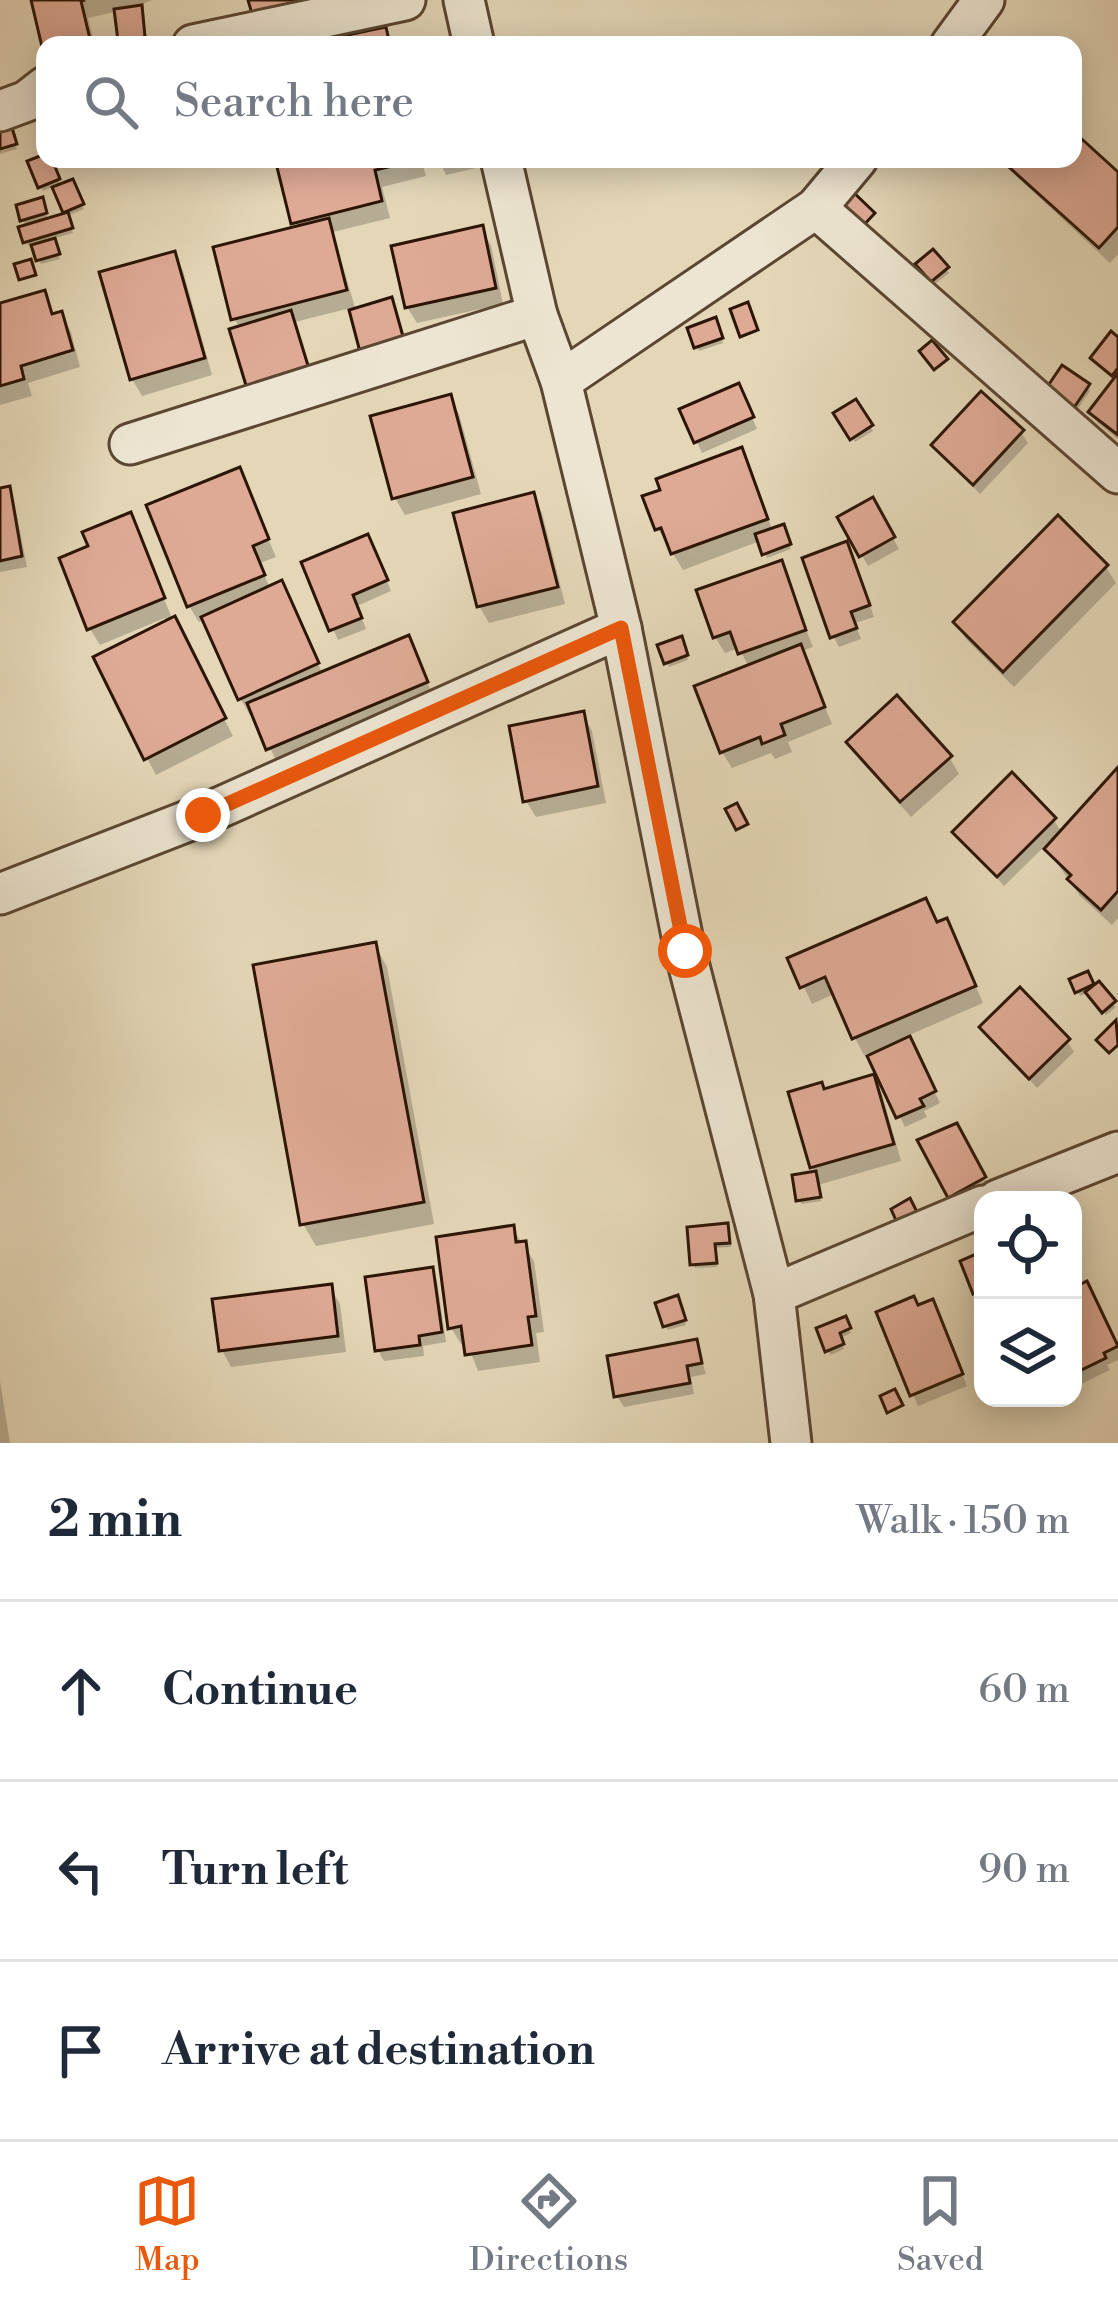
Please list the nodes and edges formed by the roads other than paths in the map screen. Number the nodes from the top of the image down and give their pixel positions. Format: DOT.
graph roads {
  1 [pos="406,0"];
  2 [pos="464,0"];
  3 [pos="984,0"];
  4 [pos="236,36"];
  5 [pos="472,36"];
  6 [pos="958,36"];
  7 [pos="36,94"];
  8 [pos="0,111"];
  9 [pos="503,168"];
  10 [pos="848,168"];
  11 [pos="815,208"];
  12 [pos="537,315"];
  13 [pos="561,381"];
  14 [pos="130,444"];
  15 [pos="1118,473"];
  16 [pos="621,628"];
  17 [pos="0,894"];
  18 [pos="1118,1152"];
  19 [pos="1020,1191"];
  20 [pos="974,1210"];
  21 [pos="774,1294"];
  22 [pos="790,1443"];
  1 -- 4 [label="street"];
  2 -- 5 [label="street"];
  3 -- 6 [label="street"];
  7 -- 8 [label="street"];
  9 -- 12 [label="street"];
  10 -- 11 [label="street"];
  11 -- 13 [label="street"];
  11 -- 15 [label="street"];
  12 -- 13 [label="street"];
  12 -- 14 [label="street"];
  13 -- 16 [label="street"];
  16 -- 17 [label="street"];
  16 -- 21 [label="street"];
  18 -- 19 [label="street"];
  20 -- 21 [label="street"];
  21 -- 22 [label="street"];
}
